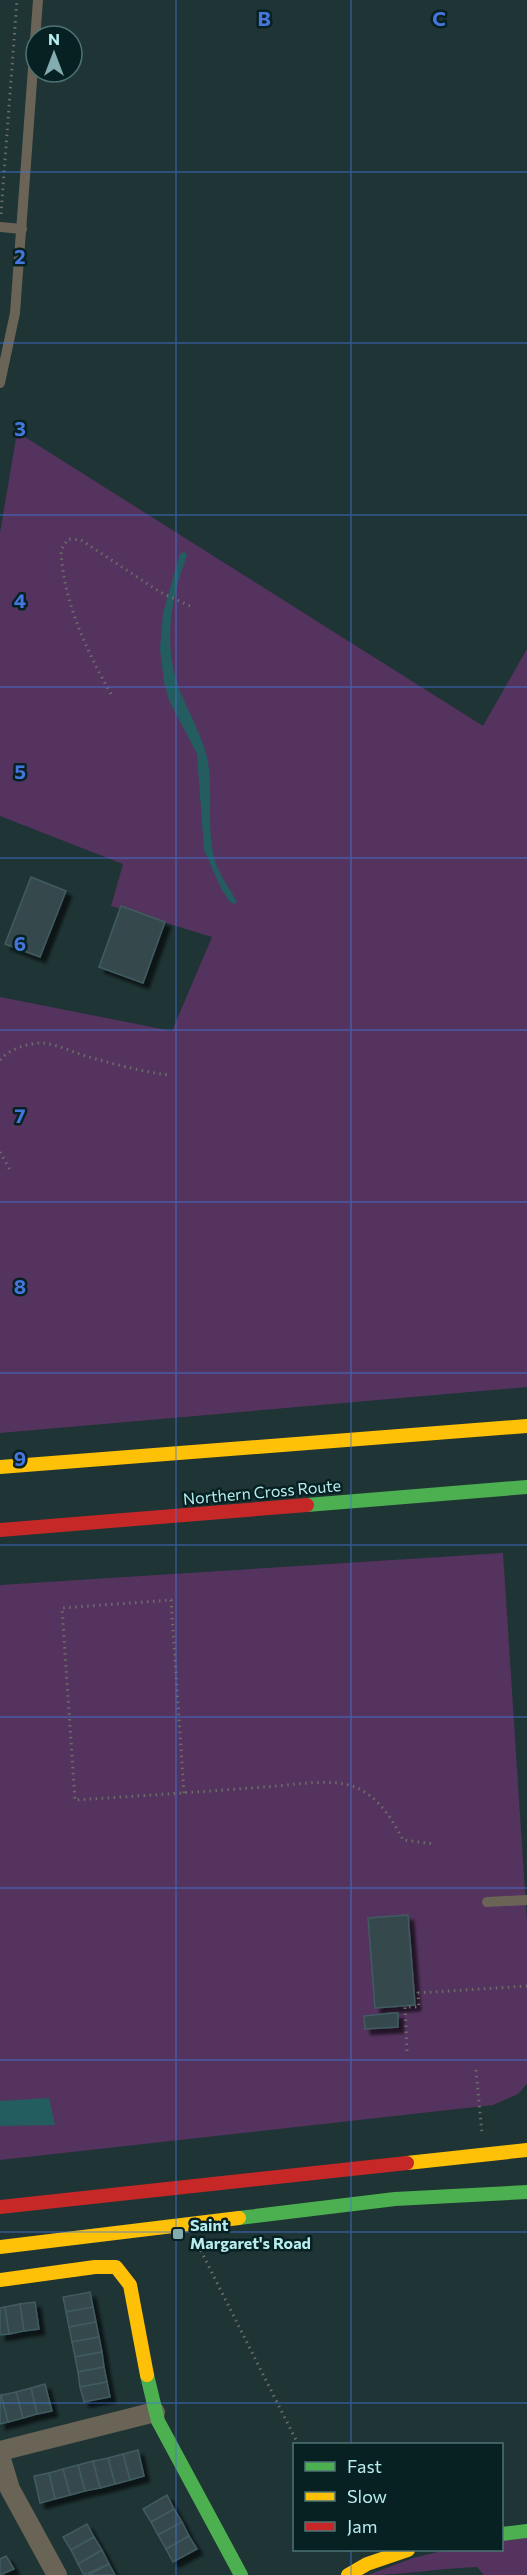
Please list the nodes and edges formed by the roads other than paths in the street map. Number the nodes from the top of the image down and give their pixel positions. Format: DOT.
graph roads {
  1 [pos="38,0"];
  2 [pos="0,228"];
  3 [pos="22,229"];
  4 [pos="0,383"];
  5 [pos="527,1426"];
  6 [pos="0,1467"];
  7 [pos="527,1487"];
  8 [pos="0,1530"];
  9 [pos="527,1900"];
  10 [pos="487,1902"];
  11 [pos="527,2150"];
  12 [pos="527,2192"];
  13 [pos="0,2207"];
  14 [pos="0,2247"];
  15 [pos="0,2280"];
  16 [pos="155,2412"];
  17 [pos="0,2451"];
  18 [pos="0,2456"];
  19 [pos="527,2531"];
  20 [pos="503,2534"];
  21 [pos="405,2551"];
  22 [pos="57,2575"];
  23 [pos="241,2575"];
  24 [pos="348,2575"];
  1 -- 3 [label="lane"];
  2 -- 3 [label="lane"];
  3 -- 4 [label="lane"];
  5 -- 6 [label="main road"];
  7 -- 8 [label="main road, Northern Cross Route"];
  9 -- 10 [label="lane"];
  11 -- 13 [label="main road"];
  12 -- 14 [label="main road"];
  15 -- 16 [label="main road"];
  16 -- 17 [label="street"];
  16 -- 23 [label="main road"];
  18 -- 22 [label="street"];
  19 -- 20 [label="main road"];
  21 -- 24 [label="main road"];
}
